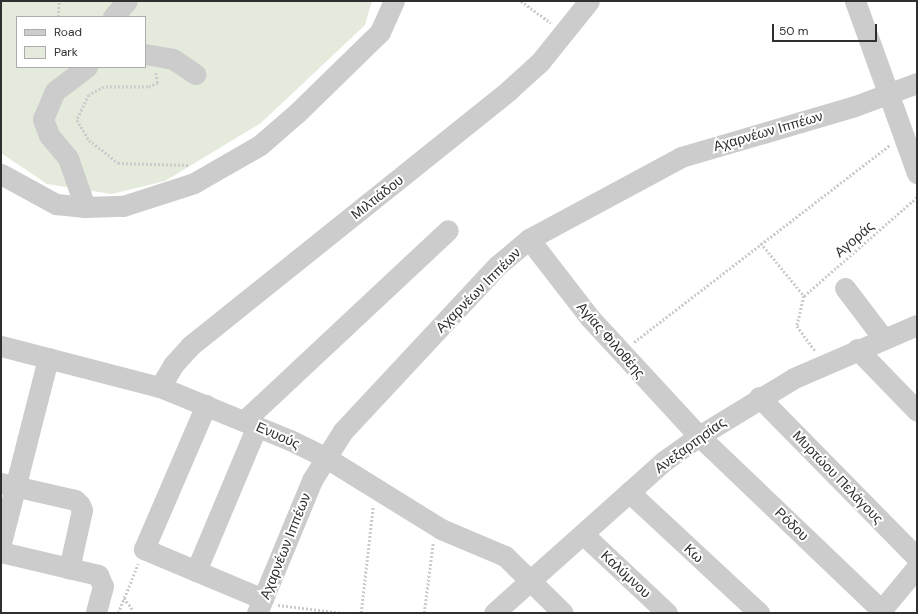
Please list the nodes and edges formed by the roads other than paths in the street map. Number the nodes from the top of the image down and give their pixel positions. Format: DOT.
graph roads {
  1 [pos="127,1"];
  2 [pos="394,1"];
  3 [pos="589,1"];
  4 [pos="855,1"];
  5 [pos="114,16"];
  6 [pos="148,54"];
  7 [pos="86,68"];
  8 [pos="195,74"];
  9 [pos="917,83"];
  10 [pos="890,94"];
  11 [pos="917,173"];
  12 [pos="1,174"];
  13 [pos="85,207"];
  14 [pos="448,230"];
  15 [pos="530,239"];
  16 [pos="845,288"];
  17 [pos="917,324"];
  18 [pos="883,338"];
  19 [pos="1,346"];
  20 [pos="857,349"];
  21 [pos="48,358"];
  22 [pos="160,387"];
  23 [pos="759,397"];
  24 [pos="206,405"];
  25 [pos="917,411"];
  26 [pos="250,423"];
  27 [pos="700,436"];
  28 [pos="325,457"];
  29 [pos="8,485"];
  30 [pos="629,492"];
  31 [pos="584,535"];
  32 [pos="1,543"];
  33 [pos="1,552"];
  34 [pos="917,558"];
  35 [pos="917,567"];
  36 [pos="69,569"];
  37 [pos="196,570"];
  38 [pos="527,581"];
  39 [pos="260,606"];
  40 [pos="881,612"];
  41 [pos="96,613"];
  42 [pos="494,613"];
  43 [pos="563,613"];
  44 [pos="667,613"];
  45 [pos="759,613"];
  1 -- 5 [label="street"];
  2 -- 13 [label="street"];
  3 -- 22 [label="street, Μιλτιάδου"];
  4 -- 10 [label="street"];
  6 -- 8 [label="street"];
  7 -- 13 [label="street"];
  9 -- 10 [label="street, Αχαρνέων Ιππέων"];
  10 -- 11 [label="street"];
  10 -- 15 [label="street, Αχαρνέων Ιππέων"];
  12 -- 13 [label="street"];
  14 -- 26 [label="street"];
  15 -- 27 [label="street, Αγίας Φιλοθέης"];
  15 -- 28 [label="street, Αχαρνέων Ιππέων"];
  16 -- 18 [label="street"];
  17 -- 18 [label="street, Ανεξαρτησίας"];
  18 -- 20 [label="street, Ανεξαρτησίας"];
  19 -- 21 [label="street, Ενυούς"];
  20 -- 23 [label="street, Ανεξαρτησίας"];
  20 -- 25 [label="street"];
  21 -- 22 [label="street, Ενυούς"];
  21 -- 29 [label="street"];
  22 -- 24 [label="street, Ενυούς"];
  23 -- 27 [label="street, Ανεξαρτησίας"];
  23 -- 34 [label="street, Μυρτώου Πελάγους"];
  24 -- 26 [label="street, Ενυούς"];
  24 -- 37 [label="street"];
  26 -- 28 [label="street, Ενυούς"];
  26 -- 37 [label="street"];
  27 -- 30 [label="street, Ανεξαρτησίας"];
  27 -- 40 [label="street, Ρόδου"];
  28 -- 38 [label="street, Ενυούς"];
  28 -- 39 [label="street, Αχαρνέων Ιππέων"];
  29 -- 32 [label="street"];
  29 -- 36 [label="street"];
  30 -- 31 [label="street, Ανεξαρτησίας"];
  30 -- 45 [label="street, Κω"];
  31 -- 38 [label="street, Ανεξαρτησίας"];
  31 -- 44 [label="street, Καλύμνου"];
  33 -- 36 [label="street"];
  35 -- 40 [label="street"];
  36 -- 41 [label="street"];
  37 -- 39 [label="street"];
  38 -- 42 [label="street, Ανεξαρτησίας"];
  38 -- 43 [label="street, Ενυούς"];
}
